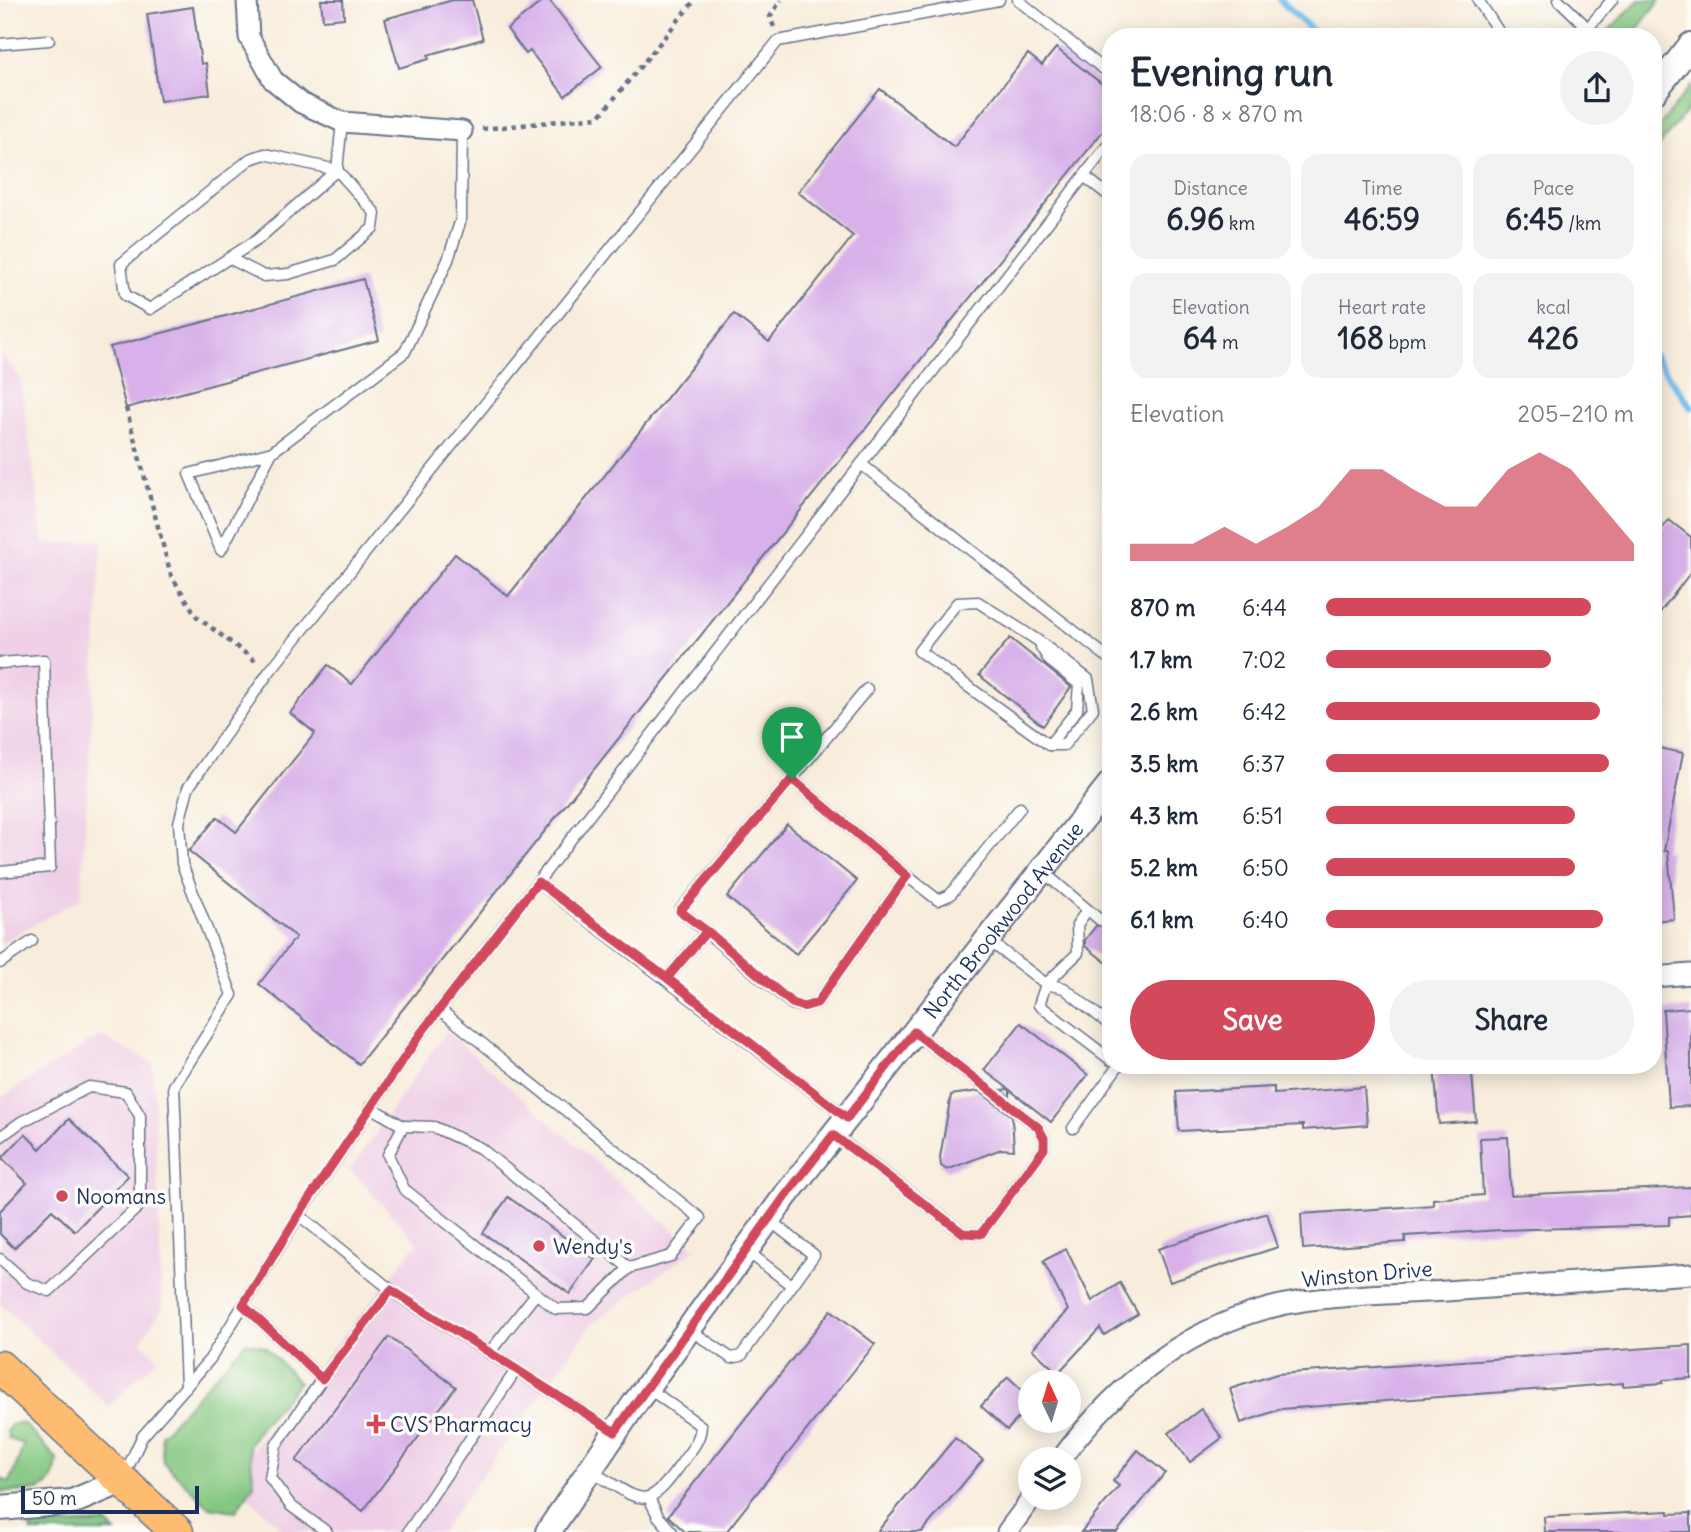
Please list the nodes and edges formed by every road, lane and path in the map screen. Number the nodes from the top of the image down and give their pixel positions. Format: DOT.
graph roads {
  1 [pos="247,0"];
  2 [pos="695,0"];
  3 [pos="781,0"];
  4 [pos="999,0"];
  5 [pos="1018,0"];
  6 [pos="1478,0"];
  7 [pos="1559,0"];
  8 [pos="1612,0"];
  9 [pos="1496,28"];
  10 [pos="1588,28"];
  11 [pos="49,40"];
  12 [pos="778,41"];
  13 [pos="0,44"];
  14 [pos="1691,45"];
  15 [pos="1102,68"];
  16 [pos="1662,82"];
  17 [pos="342,122"];
  18 [pos="462,131"];
  19 [pos="1102,153"];
  20 [pos="337,170"];
  21 [pos="1084,176"];
  22 [pos="1102,190"];
  23 [pos="229,258"];
  24 [pos="126,408"];
  25 [pos="272,452"];
  26 [pos="862,464"];
  27 [pos="1037,640"];
  28 [pos="1102,653"];
  29 [pos="0,663"];
  30 [pos="269,672"];
  31 [pos="867,689"];
  32 [pos="1049,745"];
  33 [pos="792,779"];
  34 [pos="1102,802"];
  35 [pos="1020,808"];
  36 [pos="1042,870"];
  37 [pos="0,872"];
  38 [pos="907,876"];
  39 [pos="538,882"];
  40 [pos="1087,909"];
  41 [pos="1100,920"];
  42 [pos="707,931"];
  43 [pos="987,939"];
  44 [pos="32,942"];
  45 [pos="0,963"];
  46 [pos="1691,974"];
  47 [pos="1662,976"];
  48 [pos="667,978"];
  49 [pos="1046,984"];
  50 [pos="439,1009"];
  51 [pos="1102,1019"];
  52 [pos="914,1032"];
  53 [pos="1102,1053"];
  54 [pos="1112,1074"];
  55 [pos="370,1108"];
  56 [pos="403,1126"];
  57 [pos="840,1126"];
  58 [pos="1073,1128"];
  59 [pos="0,1138"];
  60 [pos="299,1214"];
  61 [pos="769,1220"];
  62 [pos="746,1251"];
  63 [pos="0,1259"];
  64 [pos="629,1268"];
  65 [pos="1691,1274"];
  66 [pos="791,1284"];
  67 [pos="391,1290"];
  68 [pos="535,1295"];
  69 [pos="243,1305"];
  70 [pos="689,1329"];
  71 [pos="489,1353"];
  72 [pos="516,1370"];
  73 [pos="3,1375"];
  74 [pos="322,1379"];
  75 [pos="186,1387"];
  76 [pos="647,1387"];
  77 [pos="615,1432"];
  78 [pos="1069,1447"];
  79 [pos="590,1471"];
  80 [pos="121,1481"];
  81 [pos="649,1498"];
  82 [pos="0,1508"];
  83 [pos="1023,1510"];
  84 [pos="177,1532"];
  85 [pos="327,1532"];
  86 [pos="408,1532"];
  87 [pos="548,1532"];
  88 [pos="672,1532"];
  89 [pos="1007,1532"];
  1 -- 17 [label="street"];
  2 -- 18 [label="path"];
  3 -- 12 [label="path"];
  4 -- 12 [label="lane"];
  5 -- 15 [label="lane"];
  6 -- 9 [label="lane"];
  7 -- 10 [label="lane"];
  8 -- 10 [label="lane"];
  11 -- 13 [label="lane"];
  12 -- 30 [label="lane"];
  14 -- 16 [label="street"];
  17 -- 18 [label="street"];
  17 -- 20 [label="lane"];
  18 -- 25 [label="lane"];
  19 -- 21 [label="lane"];
  20 -- 23 [label="lane"];
  20 -- 23 [label="lane"];
  20 -- 23 [label="lane"];
  21 -- 22 [label="lane"];
  21 -- 26 [label="lane"];
  24 -- 30 [label="path"];
  25 -- 25 [label="lane"];
  26 -- 28 [label="lane"];
  26 -- 39 [label="lane"];
  27 -- 32 [label="lane"];
  27 -- 32 [label="lane"];
  27 -- 32 [label="lane"];
  29 -- 37 [label="lane"];
  30 -- 75 [label="lane"];
  31 -- 33 [label="lane"];
  33 -- 38 [label="lane"];
  33 -- 42 [label="lane"];
  34 -- 36 [label="street, North Brookwood Avenue"];
  35 -- 38 [label="lane"];
  36 -- 40 [label="lane"];
  36 -- 43 [label="street, North Brookwood Avenue"];
  38 -- 42 [label="lane"];
  39 -- 48 [label="lane"];
  39 -- 50 [label="lane"];
  40 -- 41 [label="lane"];
  40 -- 49 [label="lane"];
  42 -- 48 [label="lane"];
  43 -- 49 [label="lane"];
  43 -- 52 [label="street, North Brookwood Avenue"];
  44 -- 45 [label="lane"];
  46 -- 47 [label="street"];
  48 -- 57 [label="lane"];
  49 -- 51 [label="lane"];
  49 -- 53 [label="lane"];
  50 -- 55 [label="lane"];
  50 -- 64 [label="lane"];
  52 -- 57 [label="street, North Brookwood Avenue"];
  52 -- 57 [label="lane"];
  54 -- 58 [label="lane"];
  55 -- 56 [label="lane"];
  55 -- 60 [label="lane"];
  56 -- 64 [label="lane"];
  56 -- 68 [label="lane"];
  57 -- 61 [label="street, North Brookwood Avenue"];
  59 -- 63 [label="lane"];
  60 -- 67 [label="lane"];
  60 -- 69 [label="lane"];
  61 -- 62 [label="street, North Brookwood Avenue"];
  61 -- 66 [label="lane"];
  62 -- 66 [label="lane"];
  62 -- 70 [label="street, North Brookwood Avenue"];
  64 -- 68 [label="lane"];
  65 -- 78 [label="street, Winston Drive"];
  66 -- 70 [label="lane"];
  67 -- 71 [label="lane"];
  67 -- 74 [label="lane"];
  68 -- 71 [label="lane"];
  69 -- 74 [label="lane"];
  69 -- 75 [label="lane"];
  70 -- 76 [label="street, North Brookwood Avenue"];
  71 -- 72 [label="lane"];
  72 -- 77 [label="lane"];
  72 -- 86 [label="lane"];
  73 -- 80 [label="main road"];
  74 -- 85 [label="lane"];
  75 -- 80 [label="lane"];
  76 -- 77 [label="street, North Brookwood Avenue"];
  76 -- 81 [label="lane"];
  77 -- 79 [label="street, North Brookwood Avenue"];
  79 -- 81 [label="lane"];
  79 -- 87 [label="street, North Brookwood Avenue"];
  80 -- 82 [label="street"];
  80 -- 84 [label="main road"];
  81 -- 88 [label="lane"];
  83 -- 89 [label="street"];
}
